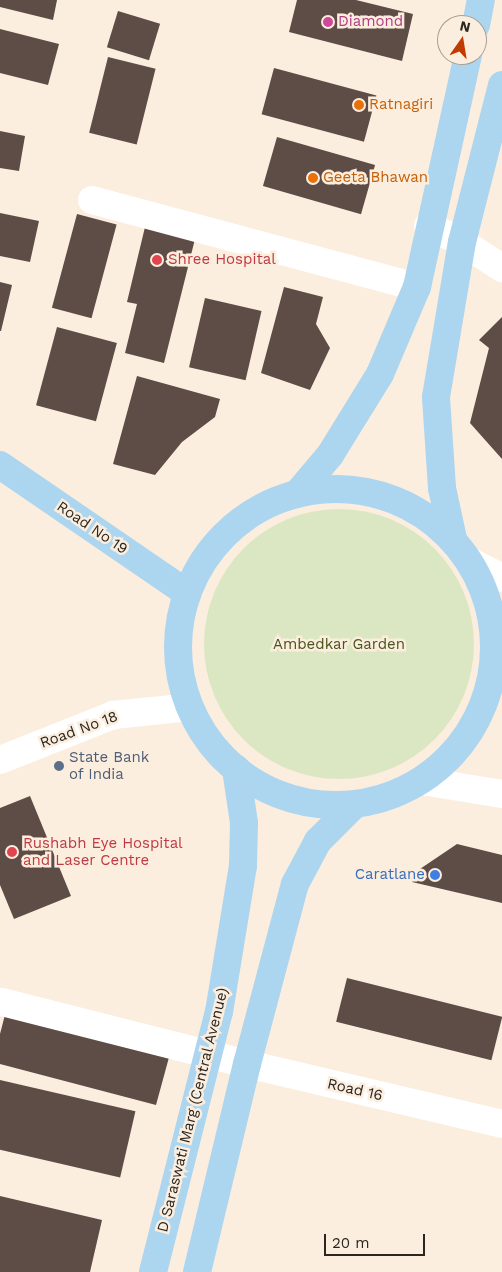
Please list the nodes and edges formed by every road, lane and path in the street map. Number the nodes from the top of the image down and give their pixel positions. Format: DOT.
graph roads {
  1 [pos="482,0"];
  2 [pos="478,15"];
  3 [pos="466,65"];
  4 [pos="502,85"];
  5 [pos="495,138"];
  6 [pos="92,200"];
  7 [pos="428,226"];
  8 [pos="462,242"];
  9 [pos="502,268"];
  10 [pos="417,287"];
  11 [pos="0,465"];
  12 [pos="297,494"];
  13 [pos="453,539"];
  14 [pos="471,562"];
  15 [pos="502,578"];
  16 [pos="184,591"];
  17 [pos="190,707"];
  18 [pos="0,760"];
  19 [pos="236,769"];
  20 [pos="422,781"];
  21 [pos="502,794"];
  22 [pos="355,804"];
  23 [pos="2,1002"];
  24 [pos="208,1054"];
  25 [pos="246,1064"];
  26 [pos="502,1124"];
  27 [pos="153,1272"];
  28 [pos="197,1272"];
  1 -- 2 [label="main road"];
  3 -- 7 [label="main road"];
  4 -- 5 [label="main road"];
  5 -- 8 [label="main road"];
  6 -- 10 [label="street"];
  7 -- 8 [label="street"];
  7 -- 10 [label="main road"];
  8 -- 9 [label="street"];
  8 -- 13 [label="main road"];
  10 -- 12 [label="main road"];
  11 -- 16 [label="main road, Road No 19"];
  12 -- 13 [label="main road"];
  12 -- 16 [label="main road"];
  13 -- 14 [label="main road"];
  14 -- 15 [label="street"];
  14 -- 20 [label="main road"];
  16 -- 17 [label="main road"];
  17 -- 18 [label="street, Road No 18"];
  17 -- 19 [label="main road"];
  19 -- 22 [label="main road"];
  19 -- 24 [label="main road, D Saraswati Marg (Central Avenue)"];
  20 -- 21 [label="street"];
  20 -- 22 [label="main road"];
  22 -- 25 [label="main road"];
  23 -- 24 [label="street, Road 16"];
  24 -- 25 [label="street, Road 16"];
  24 -- 27 [label="main road, D Saraswati Marg (Central Avenue)"];
  25 -- 26 [label="street, Road 16"];
  25 -- 28 [label="main road"];
}
